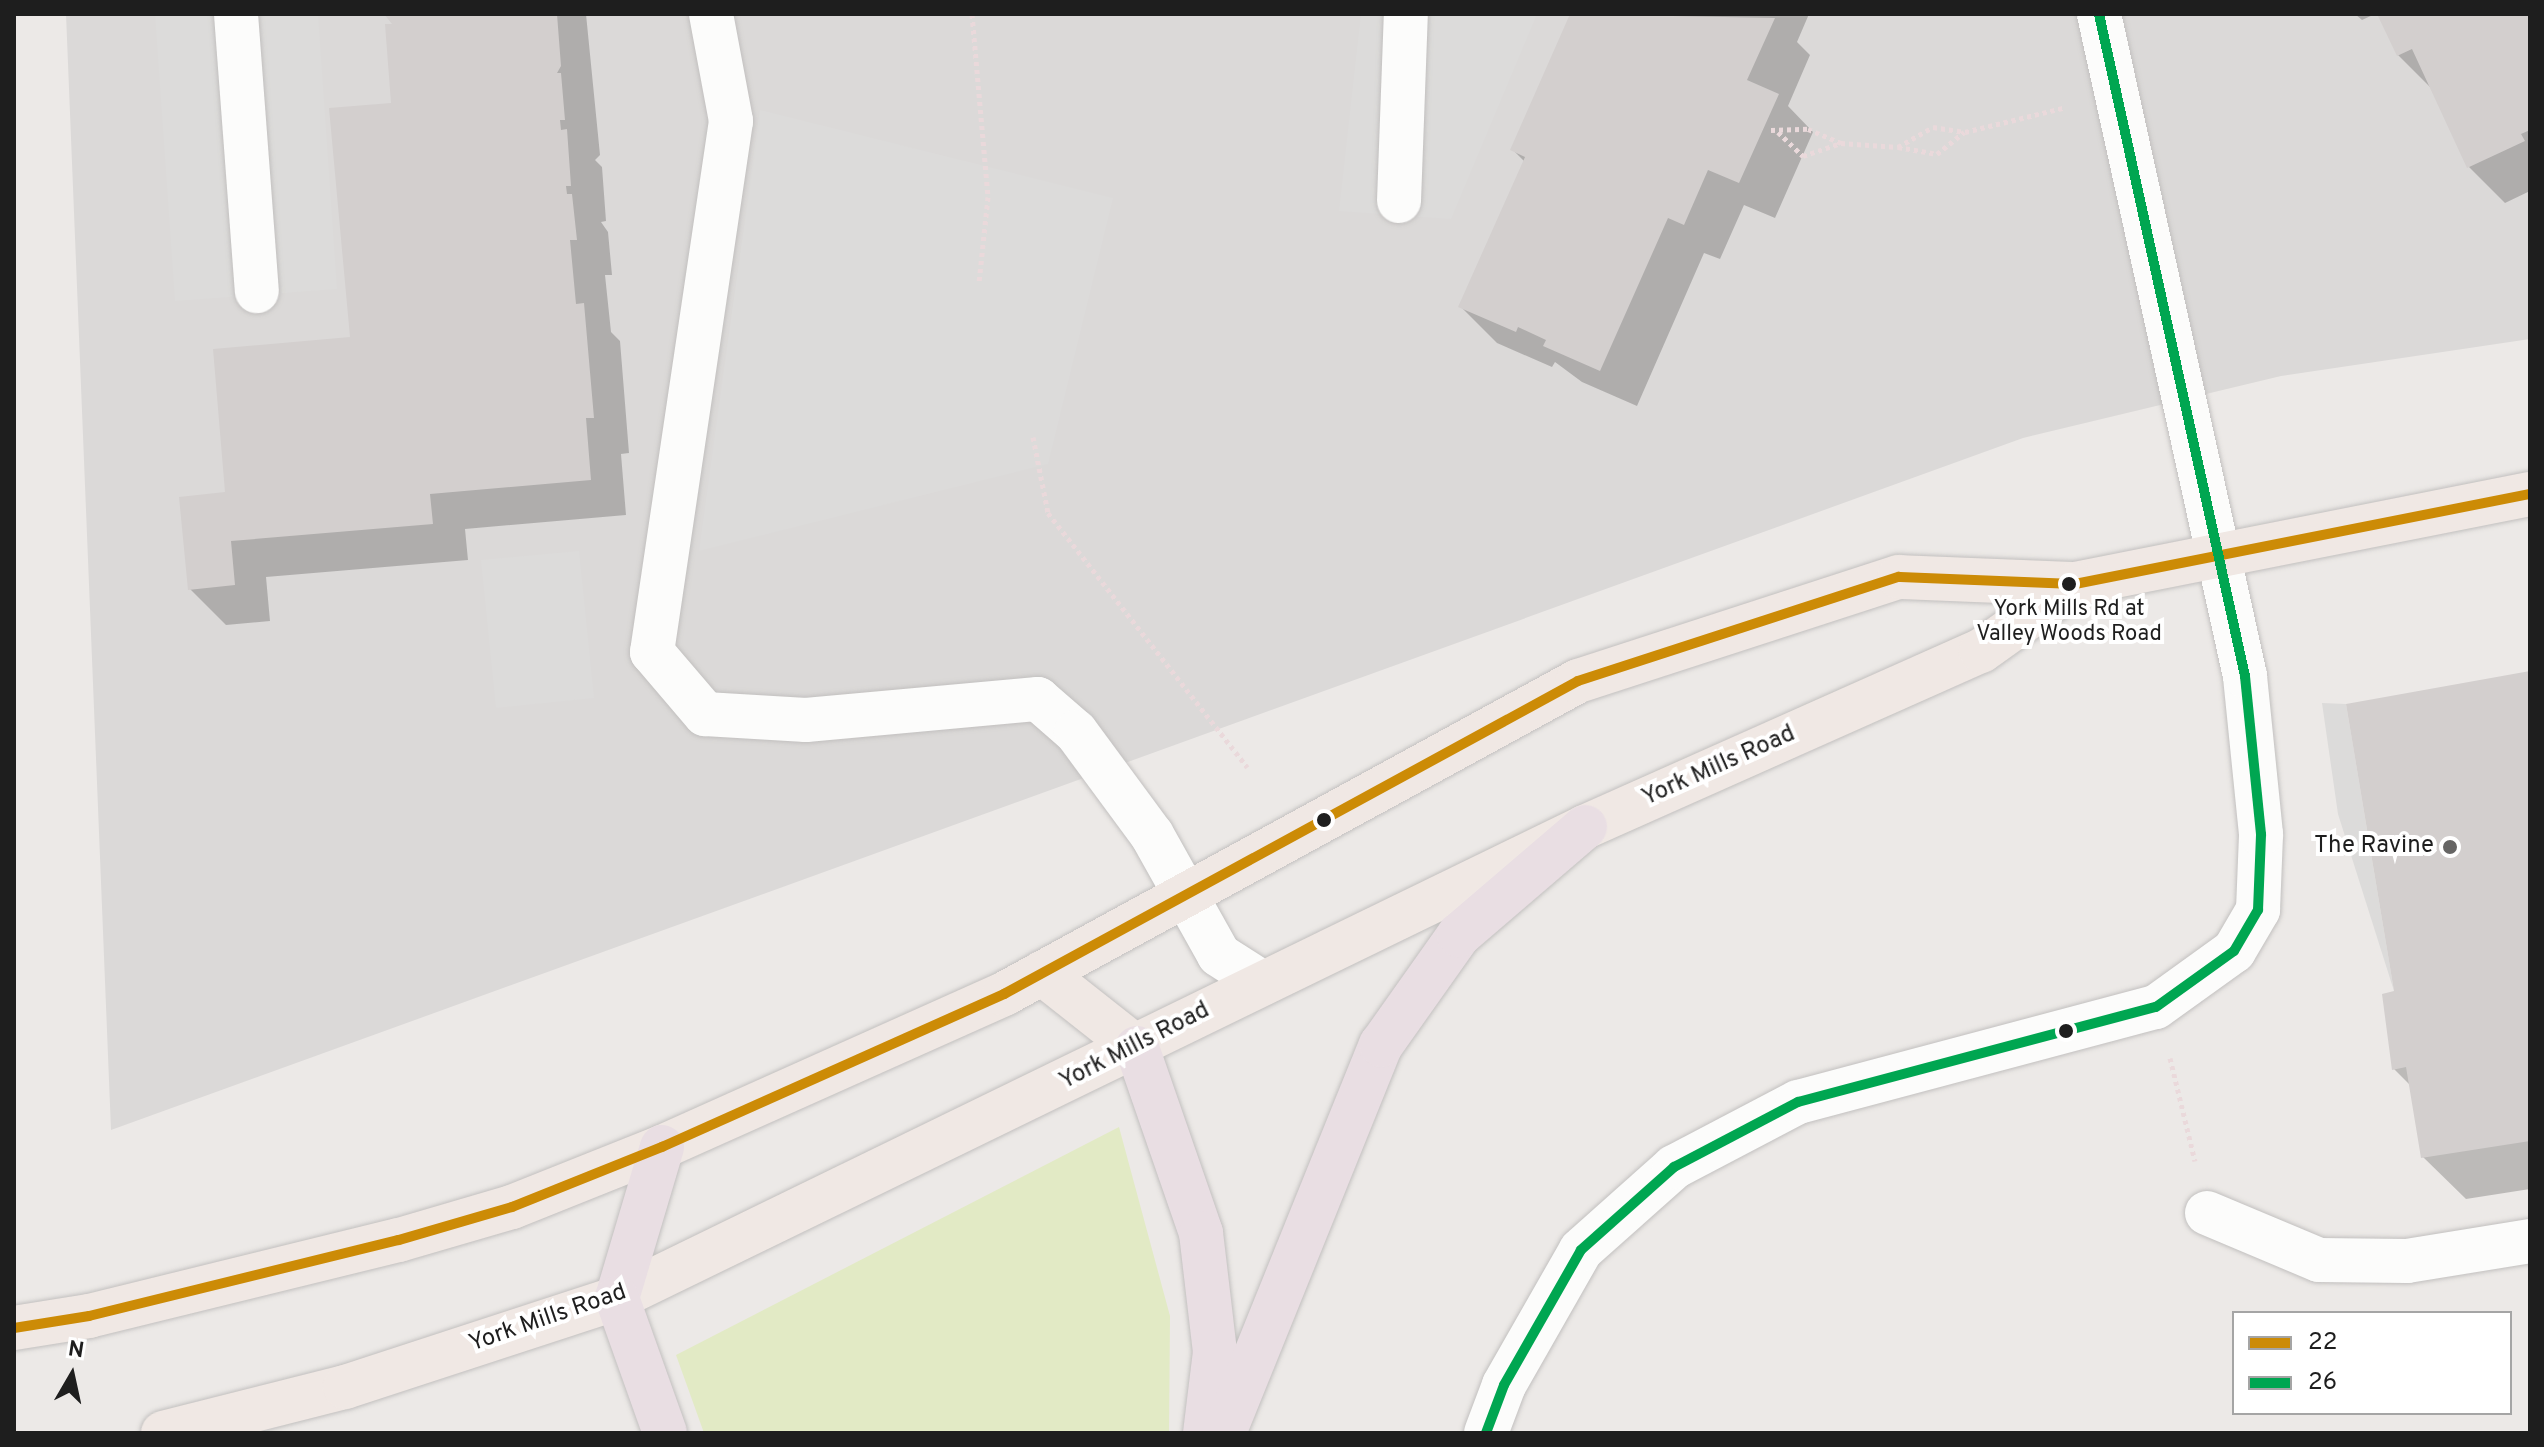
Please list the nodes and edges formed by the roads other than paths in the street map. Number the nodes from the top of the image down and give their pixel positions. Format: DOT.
graph roads {
  1 [pos="236,14"];
  2 [pos="711,14"];
  3 [pos="1406,14"];
  4 [pos="2099,14"];
  5 [pos="1399,201"];
  6 [pos="257,291"];
  7 [pos="2530,494"];
  8 [pos="2220,555"];
  9 [pos="2075,584"];
  10 [pos="1585,827"];
  11 [pos="1183,896"];
  12 [pos="1042,973"];
  13 [pos="1263,983"];
  14 [pos="1137,1048"];
  15 [pos="662,1147"];
  16 [pos="2207,1213"];
  17 [pos="2530,1241"];
  18 [pos="617,1298"];
  19 [pos="14,1328"];
  20 [pos="163,1433"];
  21 [pos="665,1433"];
  22 [pos="1205,1433"];
  23 [pos="1224,1433"];
  24 [pos="1486,1433"];
  1 -- 6 [label="street"];
  2 -- 11 [label="street"];
  3 -- 5 [label="street"];
  4 -- 8 [label="street"];
  7 -- 8 [label="main road, York Mills Road"];
  8 -- 9 [label="main road, York Mills Road"];
  8 -- 24 [label="street"];
  9 -- 10 [label="main road, York Mills Road"];
  9 -- 11 [label="main road, York Mills Road"];
  10 -- 13 [label="main road, York Mills Road"];
  10 -- 23 [label="highway"];
  11 -- 12 [label="main road, York Mills Road"];
  11 -- 13 [label="street"];
  12 -- 14 [label="main road"];
  12 -- 15 [label="main road, York Mills Road"];
  13 -- 14 [label="main road, York Mills Road"];
  14 -- 18 [label="main road, York Mills Road"];
  14 -- 22 [label="highway"];
  15 -- 18 [label="highway"];
  15 -- 19 [label="main road, York Mills Road"];
  16 -- 17 [label="street"];
  18 -- 20 [label="main road, York Mills Road"];
  18 -- 21 [label="highway"];
}
